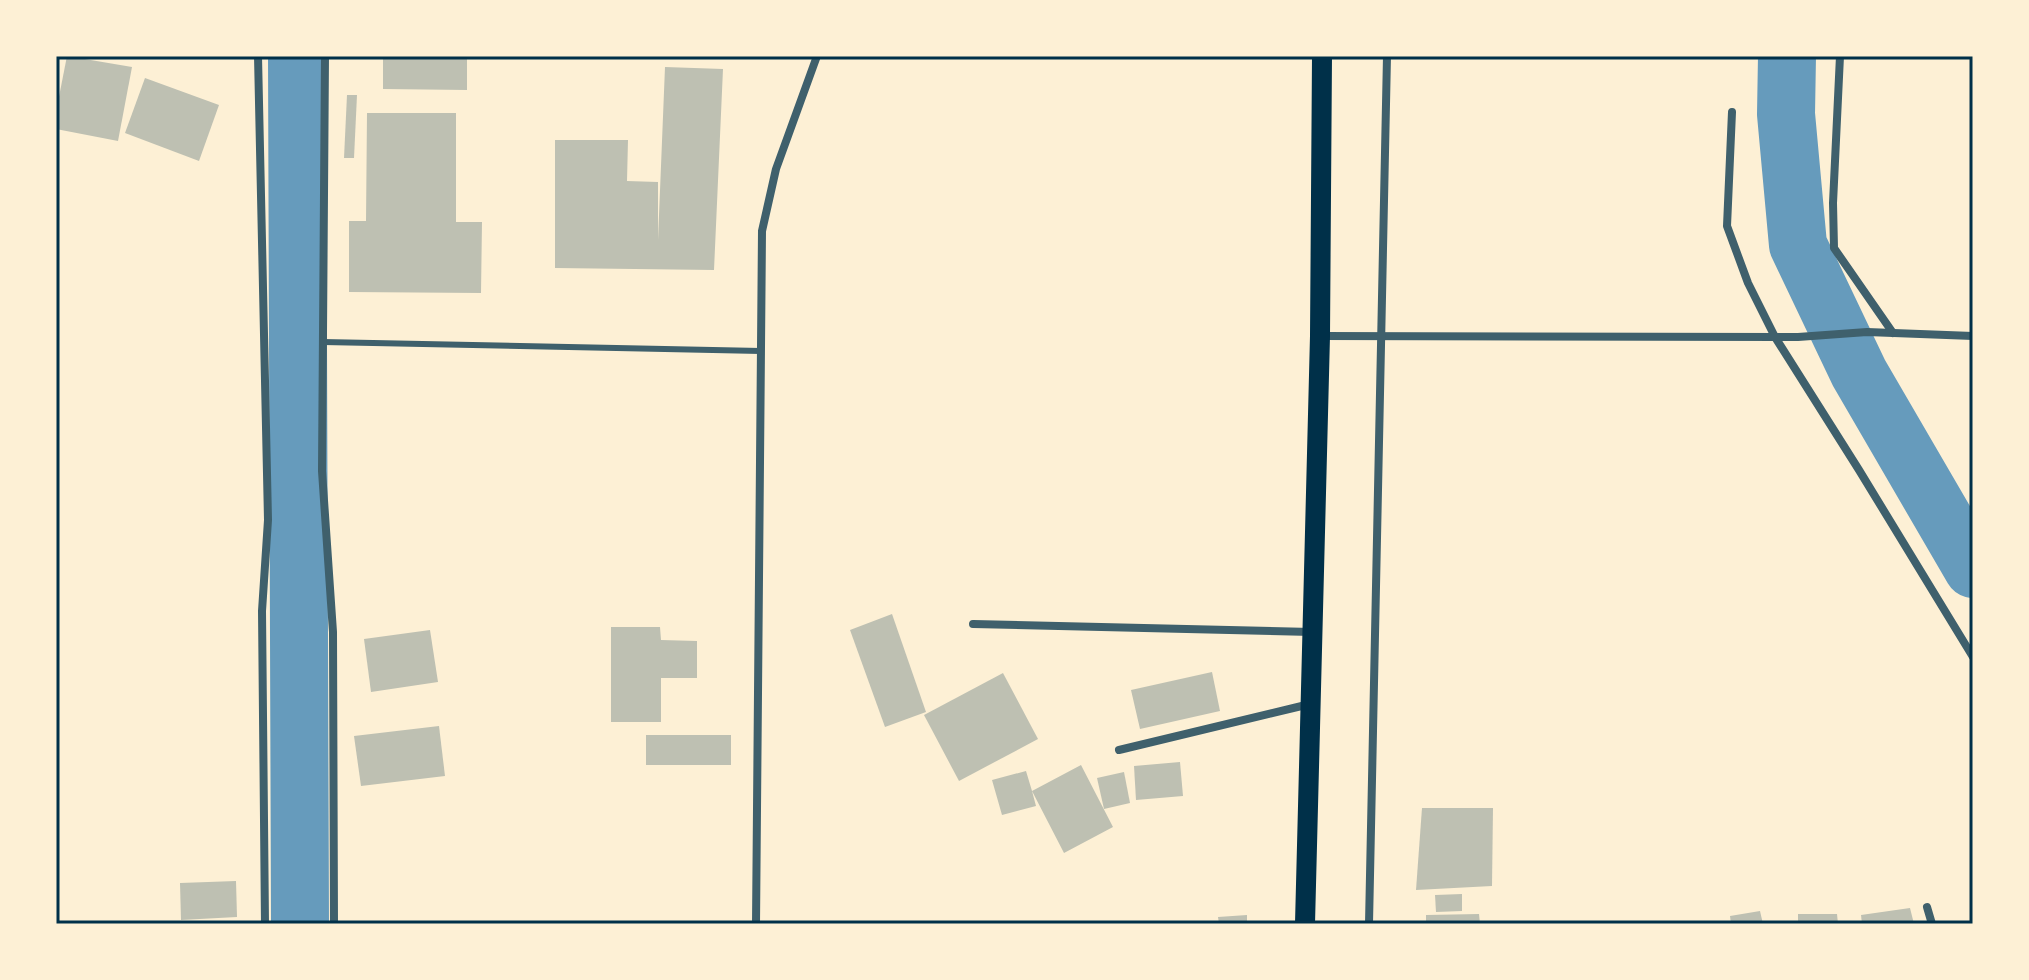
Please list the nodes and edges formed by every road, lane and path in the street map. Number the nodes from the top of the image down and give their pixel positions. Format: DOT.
graph roads {
  1 [pos="258,56"];
  2 [pos="325,56"];
  3 [pos="817,56"];
  4 [pos="1322,56"];
  5 [pos="1387,56"];
  6 [pos="1840,56"];
  7 [pos="1732,112"];
  8 [pos="1893,333"];
  9 [pos="1320,336"];
  10 [pos="1381,336"];
  11 [pos="1973,336"];
  12 [pos="1775,337"];
  13 [pos="323,342"];
  14 [pos="761,351"];
  15 [pos="973,624"];
  16 [pos="1312,632"];
  17 [pos="1973,657"];
  18 [pos="1311,703"];
  19 [pos="1119,750"];
  20 [pos="1927,907"];
  21 [pos="265,924"];
  22 [pos="334,924"];
  23 [pos="756,924"];
  24 [pos="1305,924"];
  25 [pos="1369,924"];
  26 [pos="1932,924"];
  1 -- 21 [label="street"];
  2 -- 13 [label="street"];
  3 -- 14 [label="street"];
  4 -- 9 [label="main road"];
  5 -- 10 [label="street"];
  6 -- 8 [label="street"];
  7 -- 12 [label="street"];
  8 -- 11 [label="street"];
  8 -- 12 [label="street"];
  9 -- 10 [label="street"];
  9 -- 16 [label="main road"];
  10 -- 12 [label="street"];
  10 -- 25 [label="street"];
  12 -- 17 [label="street"];
  13 -- 14 [label="lane"];
  13 -- 22 [label="street"];
  14 -- 23 [label="street"];
  15 -- 16 [label="street"];
  16 -- 18 [label="main road"];
  18 -- 19 [label="street"];
  18 -- 24 [label="main road"];
  20 -- 26 [label="street"];
}
